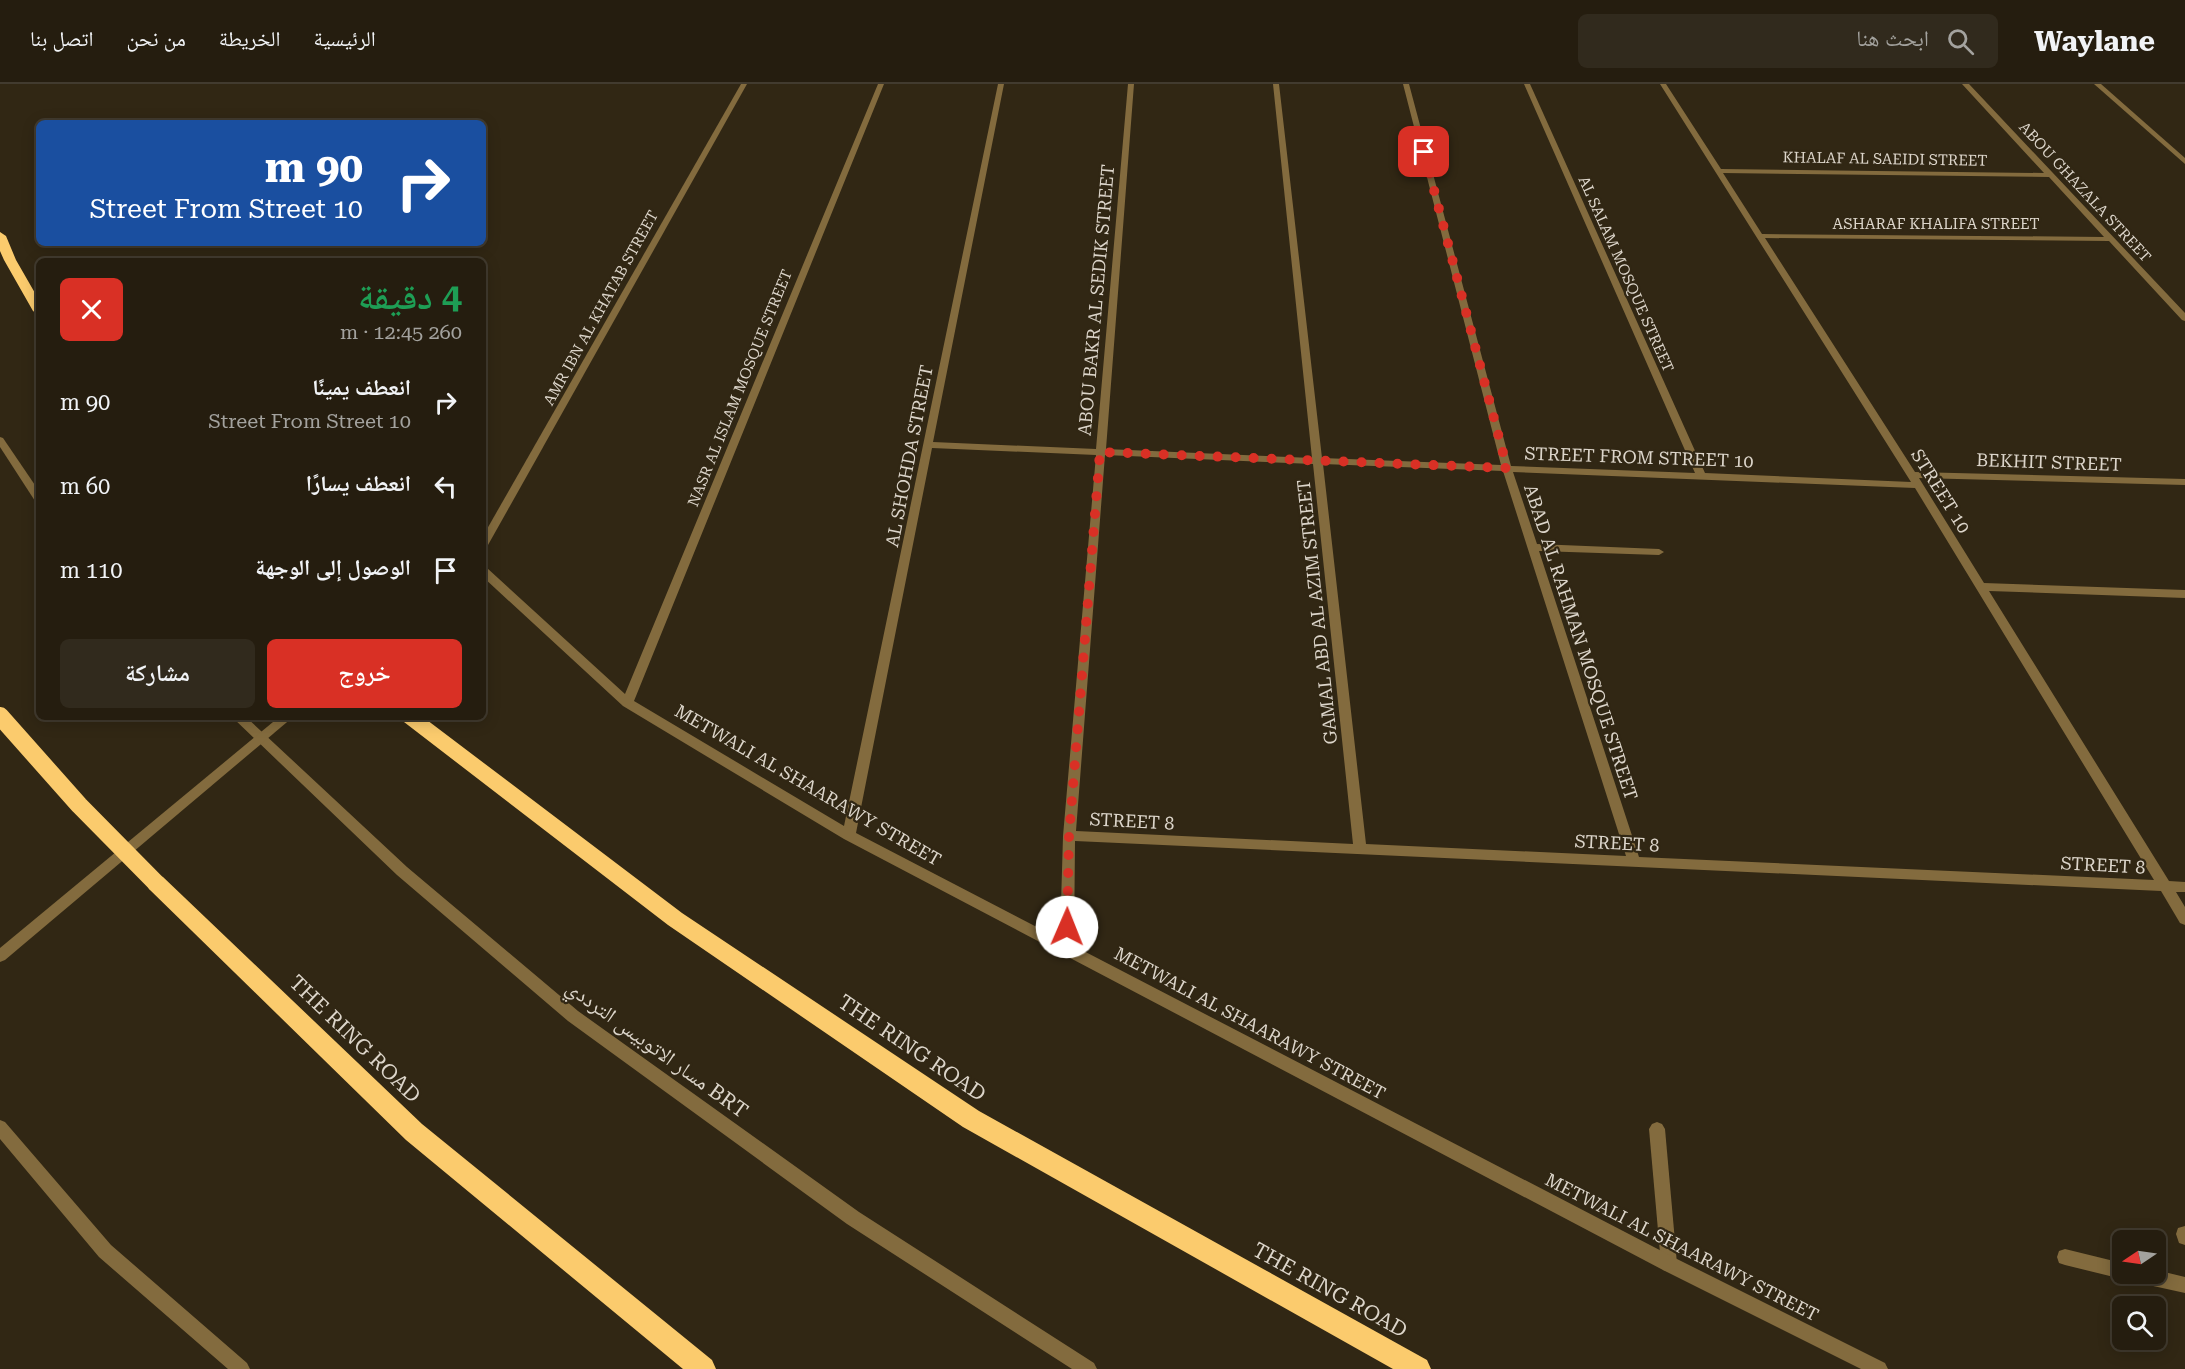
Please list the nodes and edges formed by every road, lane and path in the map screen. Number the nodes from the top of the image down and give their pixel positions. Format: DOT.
graph roads {
  1 [pos="744,84"];
  2 [pos="881,84"];
  3 [pos="1001,84"];
  4 [pos="1131,84"];
  5 [pos="1276,84"];
  6 [pos="1406,84"];
  7 [pos="1527,84"];
  8 [pos="1663,84"];
  9 [pos="1965,84"];
  10 [pos="2097,84"];
  11 [pos="2185,162"];
  12 [pos="1718,171"];
  13 [pos="2051,175"];
  14 [pos="0,236"];
  15 [pos="1761,236"];
  16 [pos="2110,239"];
  17 [pos="36,306"];
  18 [pos="2185,318"];
  19 [pos="0,441"];
  20 [pos="928,445"];
  21 [pos="1100,452"];
  22 [pos="1317,461"];
  23 [pos="1507,468"];
  24 [pos="1911,474"];
  25 [pos="1701,476"];
  26 [pos="2185,482"];
  27 [pos="1918,485"];
  28 [pos="36,495"];
  29 [pos="486,540"];
  30 [pos="1532,547"];
  31 [pos="1659,552"];
  32 [pos="486,574"];
  33 [pos="1982,587"];
  34 [pos="2185,594"];
  35 [pos="627,703"];
  36 [pos="0,716"];
  37 [pos="241,720"];
  38 [pos="284,720"];
  39 [pos="414,720"];
  40 [pos="849,835"];
  41 [pos="1069,836"];
  42 [pos="1360,849"];
  43 [pos="1634,861"];
  44 [pos="2164,886"];
  45 [pos="2185,887"];
  46 [pos="2185,919"];
  47 [pos="1067,949"];
  48 [pos="0,956"];
  49 [pos="0,1127"];
  50 [pos="1657,1129"];
  51 [pos="2066,1257"];
  52 [pos="1669,1264"];
  53 [pos="2112,1268"];
  54 [pos="2166,1281"];
  55 [pos="2185,1285"];
  56 [pos="241,1369"];
  57 [pos="703,1369"];
  58 [pos="1088,1369"];
  59 [pos="1418,1369"];
  60 [pos="1879,1369"];
  1 -- 29 [label="street, AMR IBN AL KHATAB STREET"];
  2 -- 35 [label="street, NASR AL ISLAM MOSQUE STREET"];
  3 -- 20 [label="street, AL SHOHDA STREET"];
  4 -- 21 [label="street, ABOU BAKR AL SEDIK STREET"];
  5 -- 22 [label="street, GAMAL ABD AL AZIM STREET"];
  6 -- 23 [label="street, ABAD AL RAHMAN MOSQUE STREET"];
  7 -- 25 [label="street, AL SALAM MOSQUE STREET"];
  8 -- 12 [label="street, STREET 10"];
  9 -- 13 [label="street, ABOU GHAZALA STREET"];
  10 -- 11 [label="street"];
  12 -- 13 [label="street, KHALAF AL SAEIDI STREET"];
  12 -- 15 [label="street, STREET 10"];
  13 -- 16 [label="street, ABOU GHAZALA STREET"];
  14 -- 17 [label="highway"];
  15 -- 16 [label="street, ASHARAF KHALIFA STREET"];
  15 -- 24 [label="street, STREET 10"];
  16 -- 18 [label="street, ABOU GHAZALA STREET"];
  19 -- 28 [label="street"];
  20 -- 21 [label="street, STREET FROM STREET 10"];
  20 -- 40 [label="street, AL SHOHDA STREET"];
  21 -- 22 [label="street, STREET FROM STREET 10"];
  21 -- 41 [label="street, ABOU BAKR AL SEDIK STREET"];
  22 -- 23 [label="street, STREET FROM STREET 10"];
  22 -- 42 [label="street, GAMAL ABD AL AZIM STREET"];
  23 -- 25 [label="street, STREET FROM STREET 10"];
  23 -- 30 [label="street, ABAD AL RAHMAN MOSQUE STREET"];
  24 -- 26 [label="street, BEKHIT STREET"];
  24 -- 27 [label="street, STREET 10"];
  25 -- 27 [label="street, STREET FROM STREET 10"];
  27 -- 33 [label="street, STREET 10"];
  30 -- 31 [label="street"];
  30 -- 43 [label="street, ABAD AL RAHMAN MOSQUE STREET"];
  32 -- 35 [label="street, METWALI AL SHAARAWY STREET"];
  33 -- 34 [label="street"];
  33 -- 44 [label="street, STREET 10"];
  35 -- 40 [label="street, METWALI AL SHAARAWY STREET"];
  36 -- 57 [label="highway, THE RING ROAD, bridge"];
  37 -- 58 [label="street, مسار الاتوبيس الترددي BRT"];
  38 -- 48 [label="street"];
  39 -- 59 [label="highway, THE RING ROAD"];
  40 -- 47 [label="street, METWALI AL SHAARAWY STREET"];
  41 -- 42 [label="street, STREET 8"];
  41 -- 47 [label="street, ABOU BAKR AL SEDIK STREET"];
  42 -- 43 [label="street, STREET 8"];
  43 -- 44 [label="street, STREET 8"];
  44 -- 45 [label="street, STREET 8"];
  44 -- 46 [label="street, STREET 10"];
  47 -- 52 [label="street, METWALI AL SHAARAWY STREET"];
  49 -- 56 [label="street"];
  50 -- 52 [label="street"];
  51 -- 53 [label="street"];
  52 -- 60 [label="street, METWALI AL SHAARAWY STREET"];
  54 -- 55 [label="street"];
}
